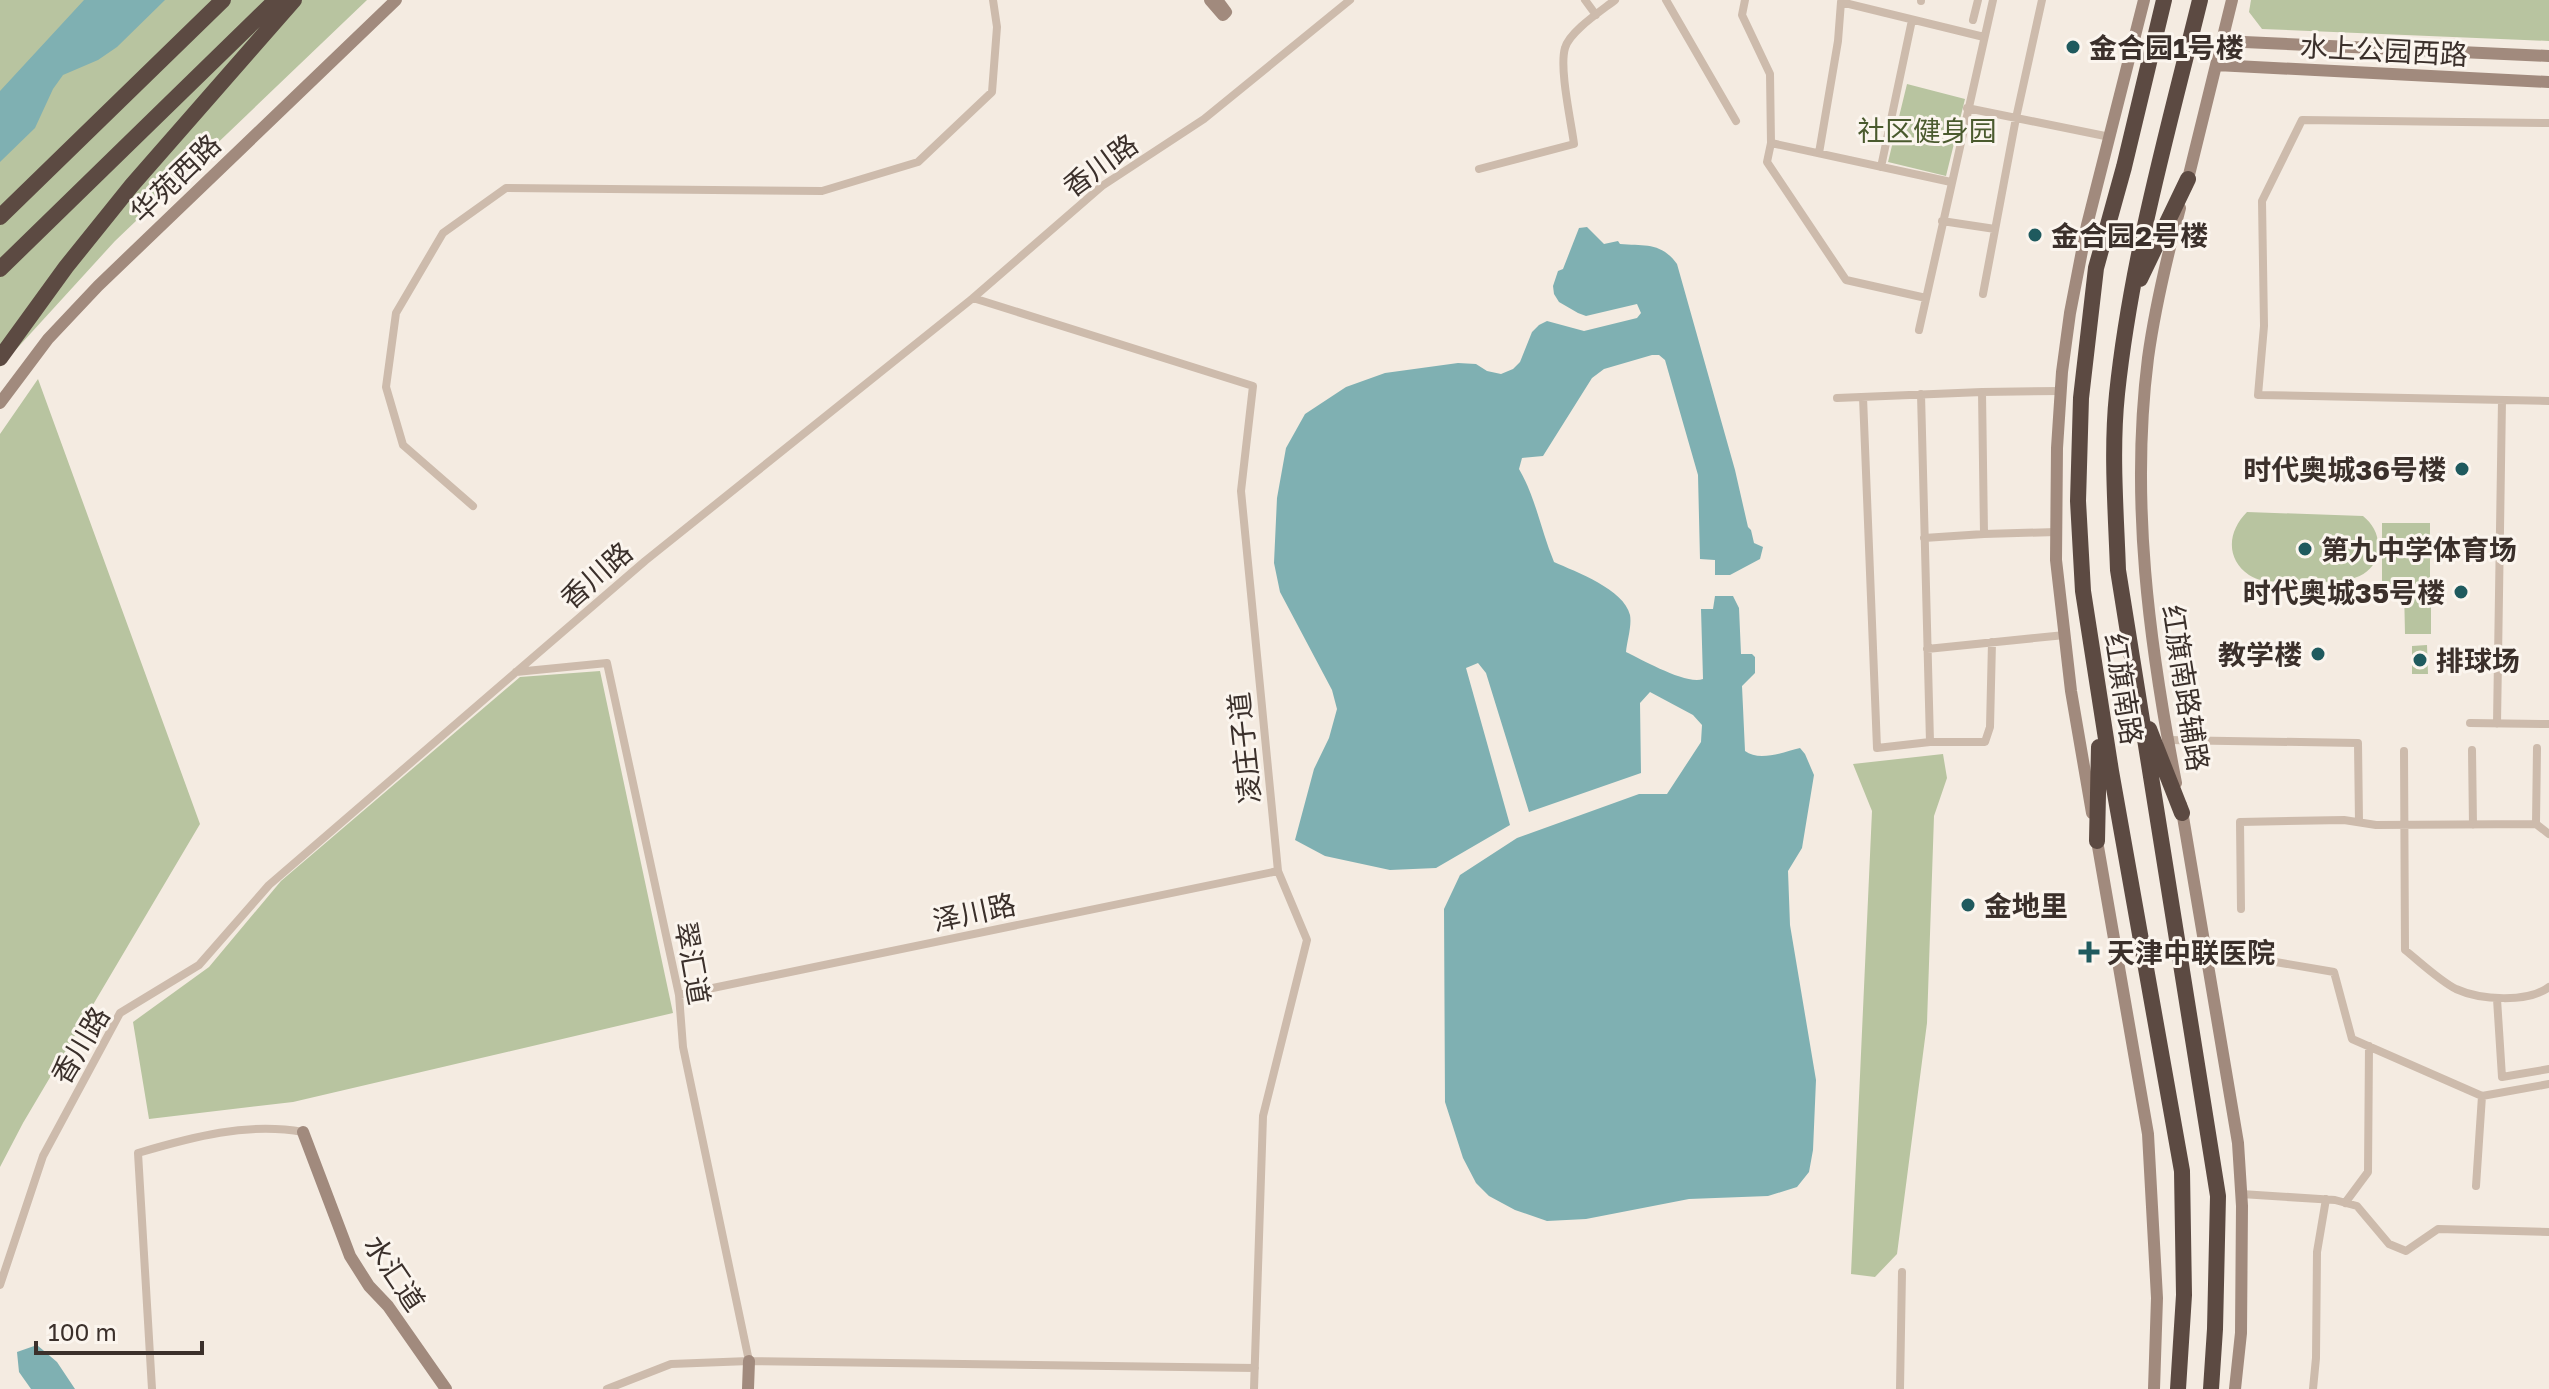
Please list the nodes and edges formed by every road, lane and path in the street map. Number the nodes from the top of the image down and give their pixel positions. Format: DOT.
graph roads {
  1 [pos="223,0"];
  2 [pos="276,0"];
  3 [pos="294,0"];
  4 [pos="385,0"];
  5 [pos="396,0"];
  6 [pos="993,0"];
  7 [pos="1210,0"];
  8 [pos="1217,0"];
  9 [pos="1350,0"];
  10 [pos="1585,0"];
  11 [pos="1615,0"];
  12 [pos="1666,0"];
  13 [pos="1745,0"];
  14 [pos="1978,0"];
  15 [pos="1993,0"];
  16 [pos="2042,0"];
  17 [pos="2144,0"];
  18 [pos="2164,0"];
  19 [pos="2200,0"];
  20 [pos="2232,0"];
  21 [pos="1836,1"];
  22 [pos="1596,15"];
  23 [pos="1912,20"];
  24 [pos="1973,20"];
  25 [pos="1984,37"];
  26 [pos="2222,41"];
  27 [pos="2549,56"];
  28 [pos="2216,65"];
  29 [pos="2549,82"];
  30 [pos="1967,108"];
  31 [pos="2016,118"];
  32 [pos="1736,121"];
  33 [pos="2549,123"];
  34 [pos="2110,137"];
  35 [pos="1771,143"];
  36 [pos="1819,153"];
  37 [pos="1881,167"];
  38 [pos="1479,169"];
  39 [pos="2188,179"];
  40 [pos="1951,182"];
  41 [pos="0,217"];
  42 [pos="1942,221"];
  43 [pos="1995,229"];
  44 [pos="0,269"];
  45 [pos="1983,294"];
  46 [pos="973,298"];
  47 [pos="1926,298"];
  48 [pos="2129,302"];
  49 [pos="1919,330"];
  50 [pos="0,358"];
  51 [pos="0,389"];
  52 [pos="2061,391"];
  53 [pos="1982,392"];
  54 [pos="1921,394"];
  55 [pos="1863,397"];
  56 [pos="1837,398"];
  57 [pos="2502,400"];
  58 [pos="2549,401"];
  59 [pos="0,403"];
  60 [pos="473,506"];
  61 [pos="2056,532"];
  62 [pos="1984,534"];
  63 [pos="1924,538"];
  64 [pos="2065,635"];
  65 [pos="1992,642"];
  66 [pos="1927,649"];
  67 [pos="516,672"];
  68 [pos="2138,701"];
  69 [pos="2100,702"];
  70 [pos="2470,723"];
  71 [pos="2497,724"];
  72 [pos="2549,724"];
  73 [pos="2168,740"];
  74 [pos="1930,742"];
  75 [pos="2537,748"];
  76 [pos="2472,750"];
  77 [pos="2404,751"];
  78 [pos="2182,813"];
  79 [pos="2359,822"];
  80 [pos="2536,824"];
  81 [pos="2405,825"];
  82 [pos="2473,825"];
  83 [pos="2549,834"];
  84 [pos="2097,841"];
  85 [pos="1278,871"];
  86 [pos="2241,909"];
  87 [pos="2206,950"];
  88 [pos="2549,987"];
  89 [pos="679,995"];
  90 [pos="2497,999"];
  91 [pos="2369,1046"];
  92 [pos="2549,1069"];
  93 [pos="2549,1084"];
  94 [pos="2482,1096"];
  95 [pos="303,1132"];
  96 [pos="2476,1186"];
  97 [pos="2241,1194"];
  98 [pos="2326,1199"];
  99 [pos="2345,1203"];
  100 [pos="2549,1232"];
  101 [pos="1902,1272"];
  102 [pos="0,1285"];
  103 [pos="749,1361"];
  104 [pos="1255,1368"];
  105 [pos="152,1389"];
  106 [pos="446,1389"];
  107 [pos="607,1389"];
  108 [pos="748,1389"];
  109 [pos="1254,1389"];
  110 [pos="1900,1389"];
  111 [pos="2154,1389"];
  112 [pos="2178,1389"];
  113 [pos="2211,1389"];
  114 [pos="2235,1389"];
  115 [pos="2313,1389"];
  1 -- 41 [label="highway"];
  2 -- 44 [label="highway"];
  3 -- 50 [label="highway"];
  4 -- 51 [label="main road, 华苑西路"];
  5 -- 59 [label="main road, 华苑西路"];
  6 -- 60 [label="street"];
  7 -- 8 [label="main road"];
  9 -- 46 [label="street, 香川路"];
  10 -- 22 [label="street"];
  11 -- 22 [label="street"];
  12 -- 32 [label="street"];
  13 -- 35 [label="street"];
  14 -- 24 [label="street"];
  15 -- 25 [label="street"];
  16 -- 31 [label="street"];
  17 -- 34 [label="main road"];
  18 -- 69 [label="highway, 红旗南路"];
  19 -- 48 [label="highway, 红旗南路"];
  20 -- 26 [label="main road, 红旗南路辅路"];
  21 -- 23 [label="street"];
  21 -- 36 [label="street"];
  22 -- 38 [label="street"];
  23 -- 25 [label="street"];
  23 -- 37 [label="street"];
  25 -- 30 [label="street"];
  26 -- 27 [label="main road, 水上公园西路"];
  26 -- 28 [label="main road, 红旗南路辅路"];
  28 -- 29 [label="main road, 水上公园西路"];
  28 -- 39 [label="main road, 红旗南路辅路"];
  30 -- 31 [label="street"];
  30 -- 40 [label="street"];
  31 -- 34 [label="street"];
  31 -- 43 [label="street"];
  33 -- 57 [label="street"];
  34 -- 52 [label="main road"];
  35 -- 36 [label="street"];
  35 -- 47 [label="street"];
  36 -- 37 [label="street"];
  37 -- 40 [label="street"];
  39 -- 48 [label="highway"];
  39 -- 73 [label="main road, 红旗南路辅路"];
  40 -- 42 [label="street"];
  42 -- 43 [label="street"];
  42 -- 47 [label="street"];
  43 -- 45 [label="street"];
  46 -- 67 [label="street, 香川路"];
  46 -- 85 [label="street, 凌庄子道"];
  47 -- 49 [label="street"];
  48 -- 68 [label="highway, 红旗南路"];
  52 -- 53 [label="street"];
  52 -- 61 [label="main road"];
  53 -- 54 [label="street"];
  53 -- 62 [label="street"];
  54 -- 55 [label="street"];
  54 -- 63 [label="street"];
  55 -- 56 [label="street"];
  55 -- 74 [label="street"];
  57 -- 58 [label="street"];
  57 -- 71 [label="street"];
  61 -- 62 [label="street"];
  61 -- 64 [label="main road"];
  62 -- 63 [label="street"];
  63 -- 66 [label="street"];
  64 -- 65 [label="street"];
  64 -- 84 [label="main road"];
  65 -- 66 [label="street"];
  65 -- 74 [label="street"];
  66 -- 74 [label="street"];
  67 -- 89 [label="street, 翠汇道"];
  67 -- 102 [label="street, 香川路"];
  68 -- 78 [label="highway"];
  68 -- 113 [label="highway, 红旗南路"];
  69 -- 84 [label="highway"];
  69 -- 112 [label="highway, 红旗南路"];
  70 -- 71 [label="street"];
  71 -- 72 [label="street"];
  73 -- 78 [label="main road, 红旗南路辅路"];
  73 -- 79 [label="street"];
  75 -- 80 [label="street"];
  76 -- 82 [label="street"];
  77 -- 81 [label="street"];
  78 -- 87 [label="main road, 红旗南路辅路"];
  79 -- 81 [label="street"];
  79 -- 86 [label="street"];
  80 -- 82 [label="street"];
  80 -- 83 [label="street"];
  81 -- 82 [label="street"];
  81 -- 90 [label="street"];
  84 -- 111 [label="main road"];
  85 -- 89 [label="street, 泽川路"];
  85 -- 104 [label="street, 凌庄子道"];
  87 -- 91 [label="street"];
  87 -- 97 [label="main road, 红旗南路辅路"];
  88 -- 90 [label="street"];
  89 -- 103 [label="street, 翠汇道"];
  90 -- 92 [label="street"];
  91 -- 94 [label="street"];
  91 -- 99 [label="street"];
  93 -- 94 [label="street"];
  94 -- 96 [label="street"];
  95 -- 105 [label="street"];
  95 -- 106 [label="main road, 水汇道"];
  97 -- 98 [label="street"];
  97 -- 114 [label="main road, 红旗南路辅路"];
  98 -- 99 [label="street"];
  98 -- 115 [label="street"];
  99 -- 100 [label="street"];
  101 -- 110 [label="street"];
  103 -- 104 [label="street"];
  103 -- 107 [label="street"];
  103 -- 108 [label="main road"];
  104 -- 109 [label="street, 凌庄子道"];
}
